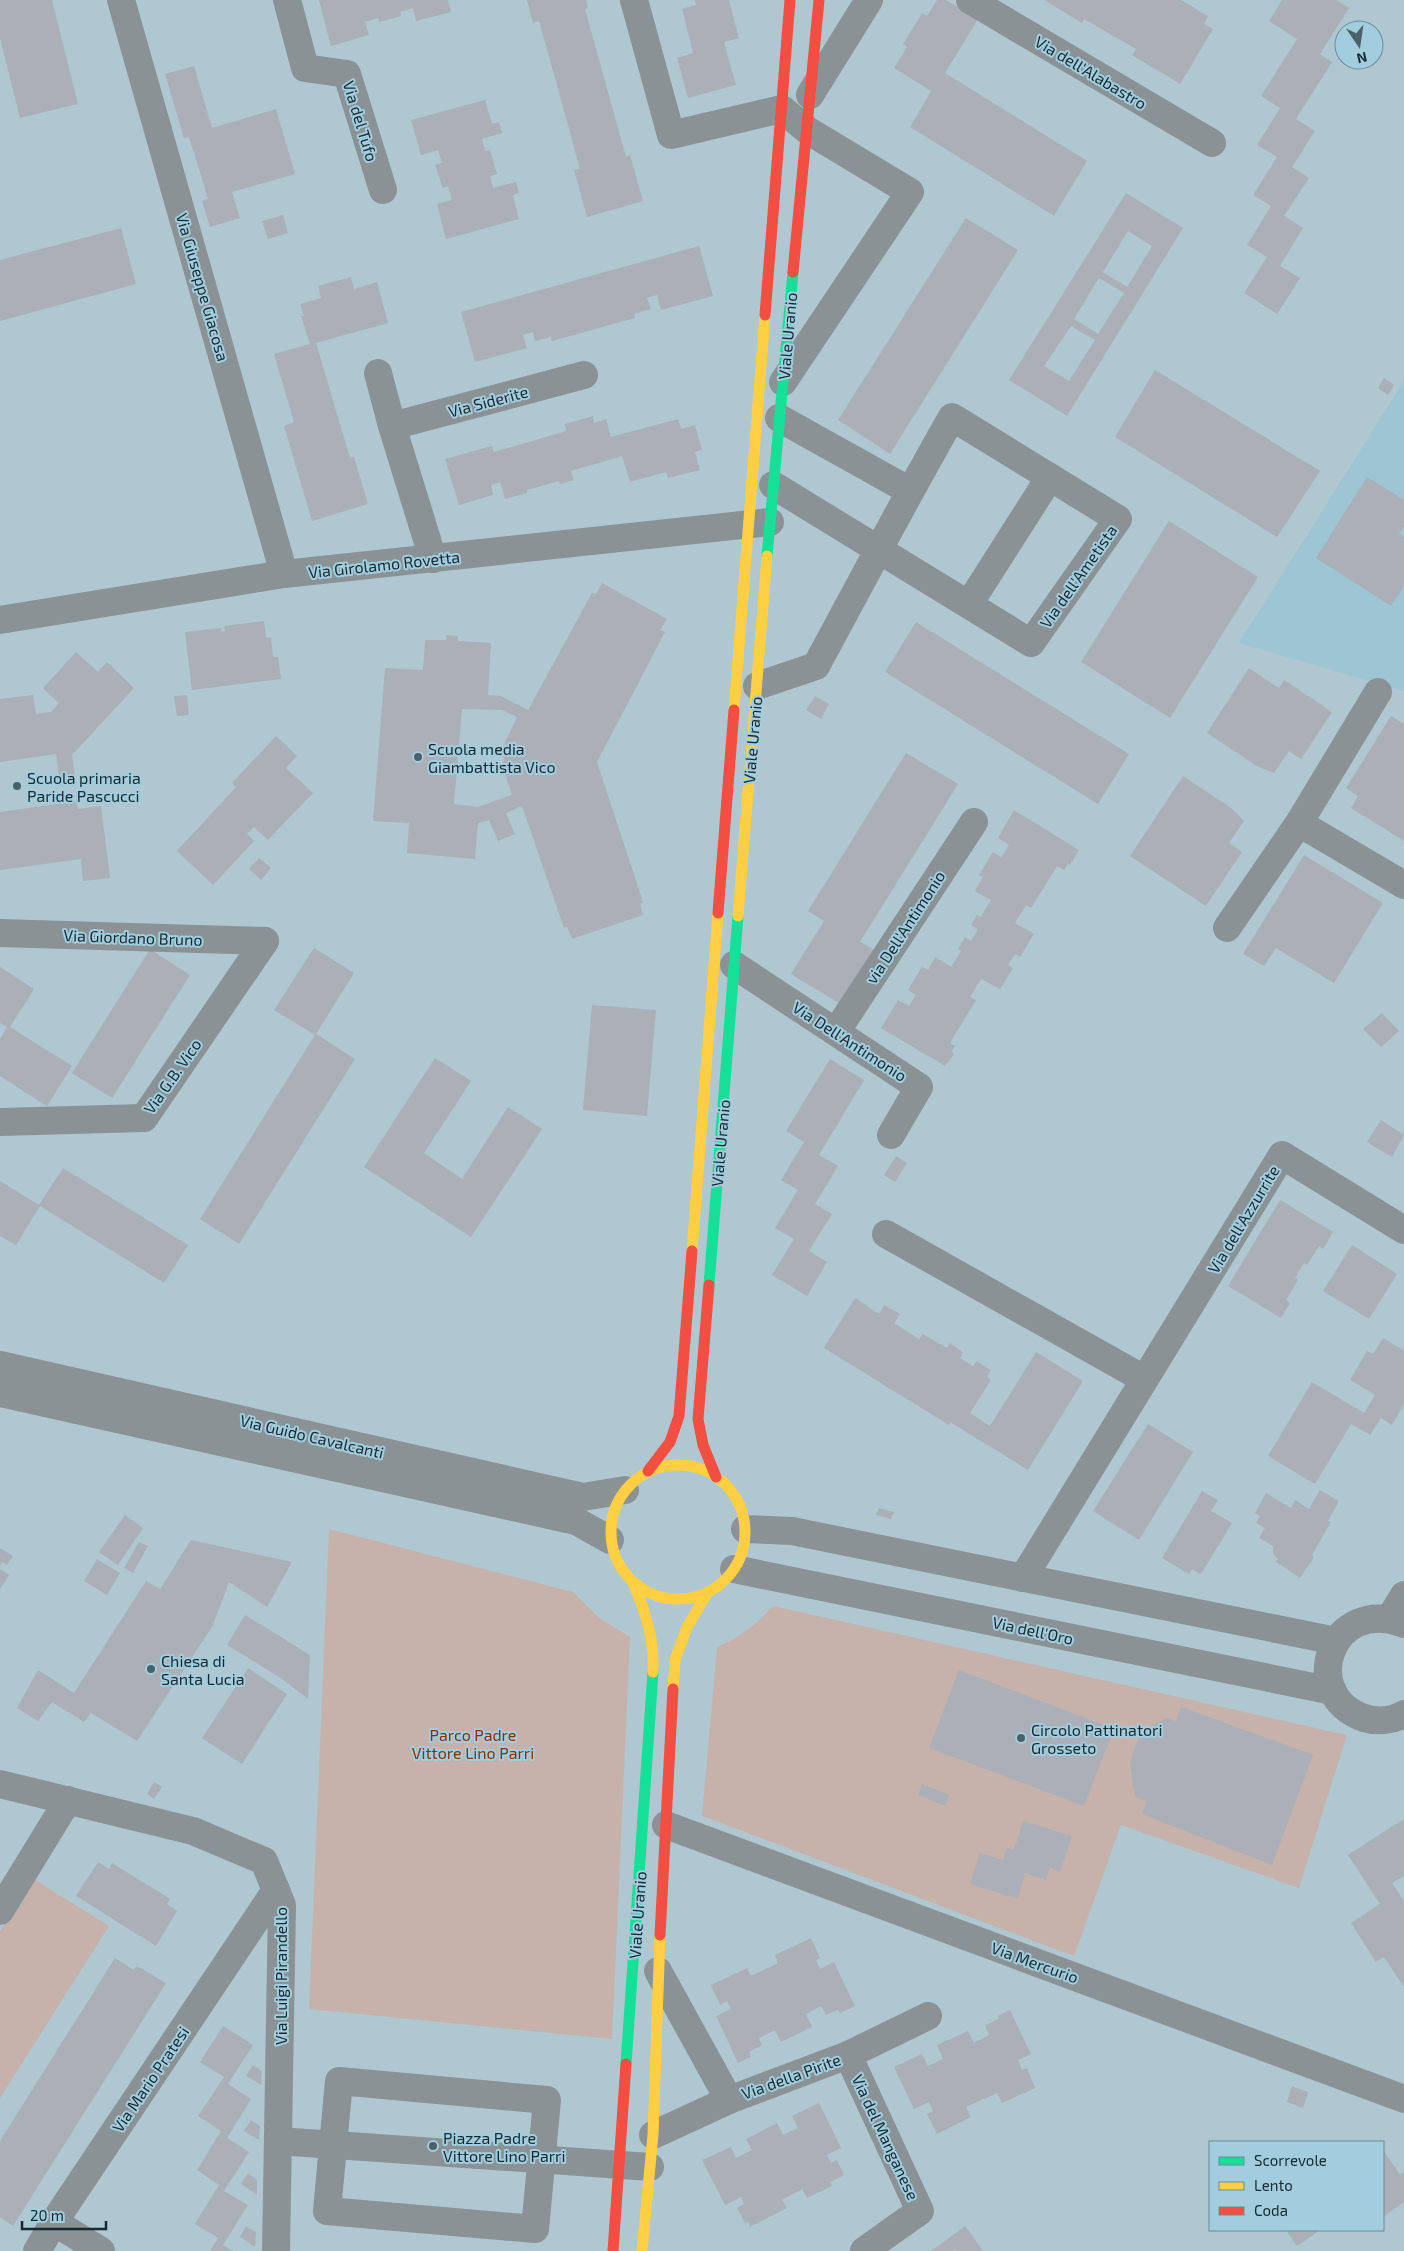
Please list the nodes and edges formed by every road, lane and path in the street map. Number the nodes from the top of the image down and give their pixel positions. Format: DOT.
graph roads {
  1 [pos="121,0"];
  2 [pos="286,0"];
  3 [pos="634,0"];
  4 [pos="790,0"];
  5 [pos="819,0"];
  6 [pos="869,0"];
  7 [pos="970,0"];
  8 [pos="810,95"];
  9 [pos="782,109"];
  10 [pos="807,130"];
  11 [pos="1212,143"];
  12 [pos="383,190"];
  13 [pos="378,373"];
  14 [pos="584,375"];
  15 [pos="783,382"];
  16 [pos="780,418"];
  17 [pos="392,426"];
  18 [pos="1050,477"];
  19 [pos="773,485"];
  20 [pos="910,491"];
  21 [pos="759,523"];
  22 [pos="879,550"];
  23 [pos="433,559"];
  24 [pos="284,574"];
  25 [pos="969,604"];
  26 [pos="0,620"];
  27 [pos="757,686"];
  28 [pos="1378,692"];
  29 [pos="974,822"];
  30 [pos="1299,823"];
  31 [pos="1404,885"];
  32 [pos="1227,928"];
  33 [pos="0,933"];
  34 [pos="265,941"];
  35 [pos="734,965"];
  36 [pos="836,1032"];
  37 [pos="0,1122"];
  38 [pos="891,1135"];
  39 [pos="1404,1230"];
  40 [pos="886,1234"];
  41 [pos="0,1365"];
  42 [pos="1144,1379"];
  43 [pos="0,1393"];
  44 [pos="648,1471"];
  45 [pos="716,1477"];
  46 [pos="625,1490"];
  47 [pos="745,1530"];
  48 [pos="610,1540"];
  49 [pos="734,1569"];
  50 [pos="1023,1578"];
  51 [pos="633,1583"];
  52 [pos="708,1592"];
  53 [pos="1404,1595"];
  54 [pos="1397,1621"];
  55 [pos="1336,1641"];
  56 [pos="1332,1691"];
  57 [pos="1404,1714"];
  58 [pos="0,1784"];
  59 [pos="68,1800"];
  60 [pos="666,1825"];
  61 [pos="276,1890"];
  62 [pos="0,1911"];
  63 [pos="658,1971"];
  64 [pos="928,2016"];
  65 [pos="848,2055"];
  66 [pos="1404,2099"];
  67 [pos="729,2100"];
  68 [pos="653,2135"];
  69 [pos="278,2141"];
  70 [pos="333,2144"];
  71 [pos="542,2160"];
  72 [pos="620,2165"];
  73 [pos="650,2167"];
  74 [pos="54,2222"];
  75 [pos="37,2251"];
  76 [pos="101,2251"];
  77 [pos="276,2251"];
  78 [pos="613,2251"];
  79 [pos="642,2251"];
  80 [pos="864,2251"];
  1 -- 24 [label="street, Via Giuseppe Giacosa"];
  2 -- 12 [label="street, Via del Tufo"];
  3 -- 9 [label="street"];
  4 -- 9 [label="main road, Viale Uranio"];
  5 -- 8 [label="main road, Viale Uranio"];
  6 -- 8 [label="street"];
  7 -- 11 [label="street, Via dell'Alabastro"];
  8 -- 10 [label="main road, Viale Uranio"];
  9 -- 10 [label="street"];
  9 -- 21 [label="main road, Viale Uranio"];
  10 -- 15 [label="main road, Viale Uranio"];
  10 -- 15 [label="street"];
  13 -- 17 [label="street"];
  14 -- 17 [label="street, Via Siderite"];
  15 -- 16 [label="main road, Viale Uranio"];
  16 -- 19 [label="main road, Viale Uranio"];
  16 -- 20 [label="street"];
  17 -- 23 [label="street"];
  18 -- 20 [label="street, Via dell'Ametista"];
  18 -- 25 [label="street"];
  18 -- 25 [label="street, Via dell'Ametista"];
  19 -- 21 [label="main road, Viale Uranio"];
  19 -- 22 [label="street, Via dell'Ametista"];
  20 -- 22 [label="street, Via dell'Ametista"];
  21 -- 23 [label="street, Via Girolamo Rovetta"];
  21 -- 27 [label="main road, Viale Uranio"];
  21 -- 44 [label="main road, Viale Uranio"];
  22 -- 25 [label="street, Via dell'Ametista"];
  22 -- 27 [label="street"];
  23 -- 24 [label="street, Via Girolamo Rovetta"];
  24 -- 26 [label="street, Via Girolamo Rovetta"];
  27 -- 35 [label="main road, Viale Uranio"];
  28 -- 30 [label="street"];
  29 -- 36 [label="street, via Dell'Antimonio"];
  30 -- 31 [label="street"];
  30 -- 32 [label="street"];
  33 -- 34 [label="street, Via Giordano Bruno"];
  34 -- 37 [label="street, Via G.B. Vico"];
  35 -- 36 [label="street, Via Dell'Antimonio"];
  35 -- 45 [label="main road, Viale Uranio"];
  36 -- 38 [label="street, Via Dell'Antimonio"];
  39 -- 42 [label="street, Via dell'Azzurrite"];
  40 -- 42 [label="street"];
  41 -- 46 [label="street, Via Guido Cavalcanti"];
  42 -- 50 [label="street, Via dell'Azzurrite"];
  43 -- 48 [label="street, Via Guido Cavalcanti"];
  44 -- 45 [label="main road"];
  44 -- 46 [label="main road"];
  45 -- 47 [label="main road"];
  46 -- 48 [label="main road"];
  47 -- 49 [label="main road"];
  47 -- 50 [label="street"];
  48 -- 51 [label="main road"];
  49 -- 52 [label="main road"];
  49 -- 56 [label="street, Via dell'Oro"];
  50 -- 55 [label="street"];
  51 -- 52 [label="main road"];
  51 -- 72 [label="main road, Viale Uranio"];
  52 -- 60 [label="main road, Viale Uranio"];
  53 -- 54 [label="street"];
  54 -- 55 [label="street"];
  55 -- 56 [label="street"];
  56 -- 57 [label="street"];
  58 -- 59 [label="street, Via Luigi Pirandello"];
  59 -- 61 [label="street, Via Luigi Pirandello"];
  59 -- 62 [label="street"];
  60 -- 63 [label="main road, Viale Uranio"];
  60 -- 66 [label="street, Via Mercurio"];
  61 -- 69 [label="street, Via Luigi Pirandello"];
  61 -- 74 [label="street, Via Mario Pratesi"];
  63 -- 67 [label="street"];
  63 -- 68 [label="main road, Viale Uranio"];
  64 -- 65 [label="street, Via della Pirite"];
  65 -- 67 [label="street, Via della Pirite"];
  65 -- 80 [label="street, Via del Manganese"];
  67 -- 68 [label="street, Via della Pirite"];
  68 -- 73 [label="main road, Viale Uranio"];
  69 -- 70 [label="street"];
  69 -- 77 [label="street, Via Luigi Pirandello"];
  70 -- 71 [label="street"];
  70 -- 71 [label="street"];
  70 -- 71 [label="street"];
  71 -- 72 [label="street"];
  72 -- 73 [label="street"];
  72 -- 78 [label="main road, Viale Uranio"];
  73 -- 79 [label="main road, Viale Uranio"];
  74 -- 75 [label="street, Via Mario Pratesi"];
  74 -- 76 [label="street"];
}
